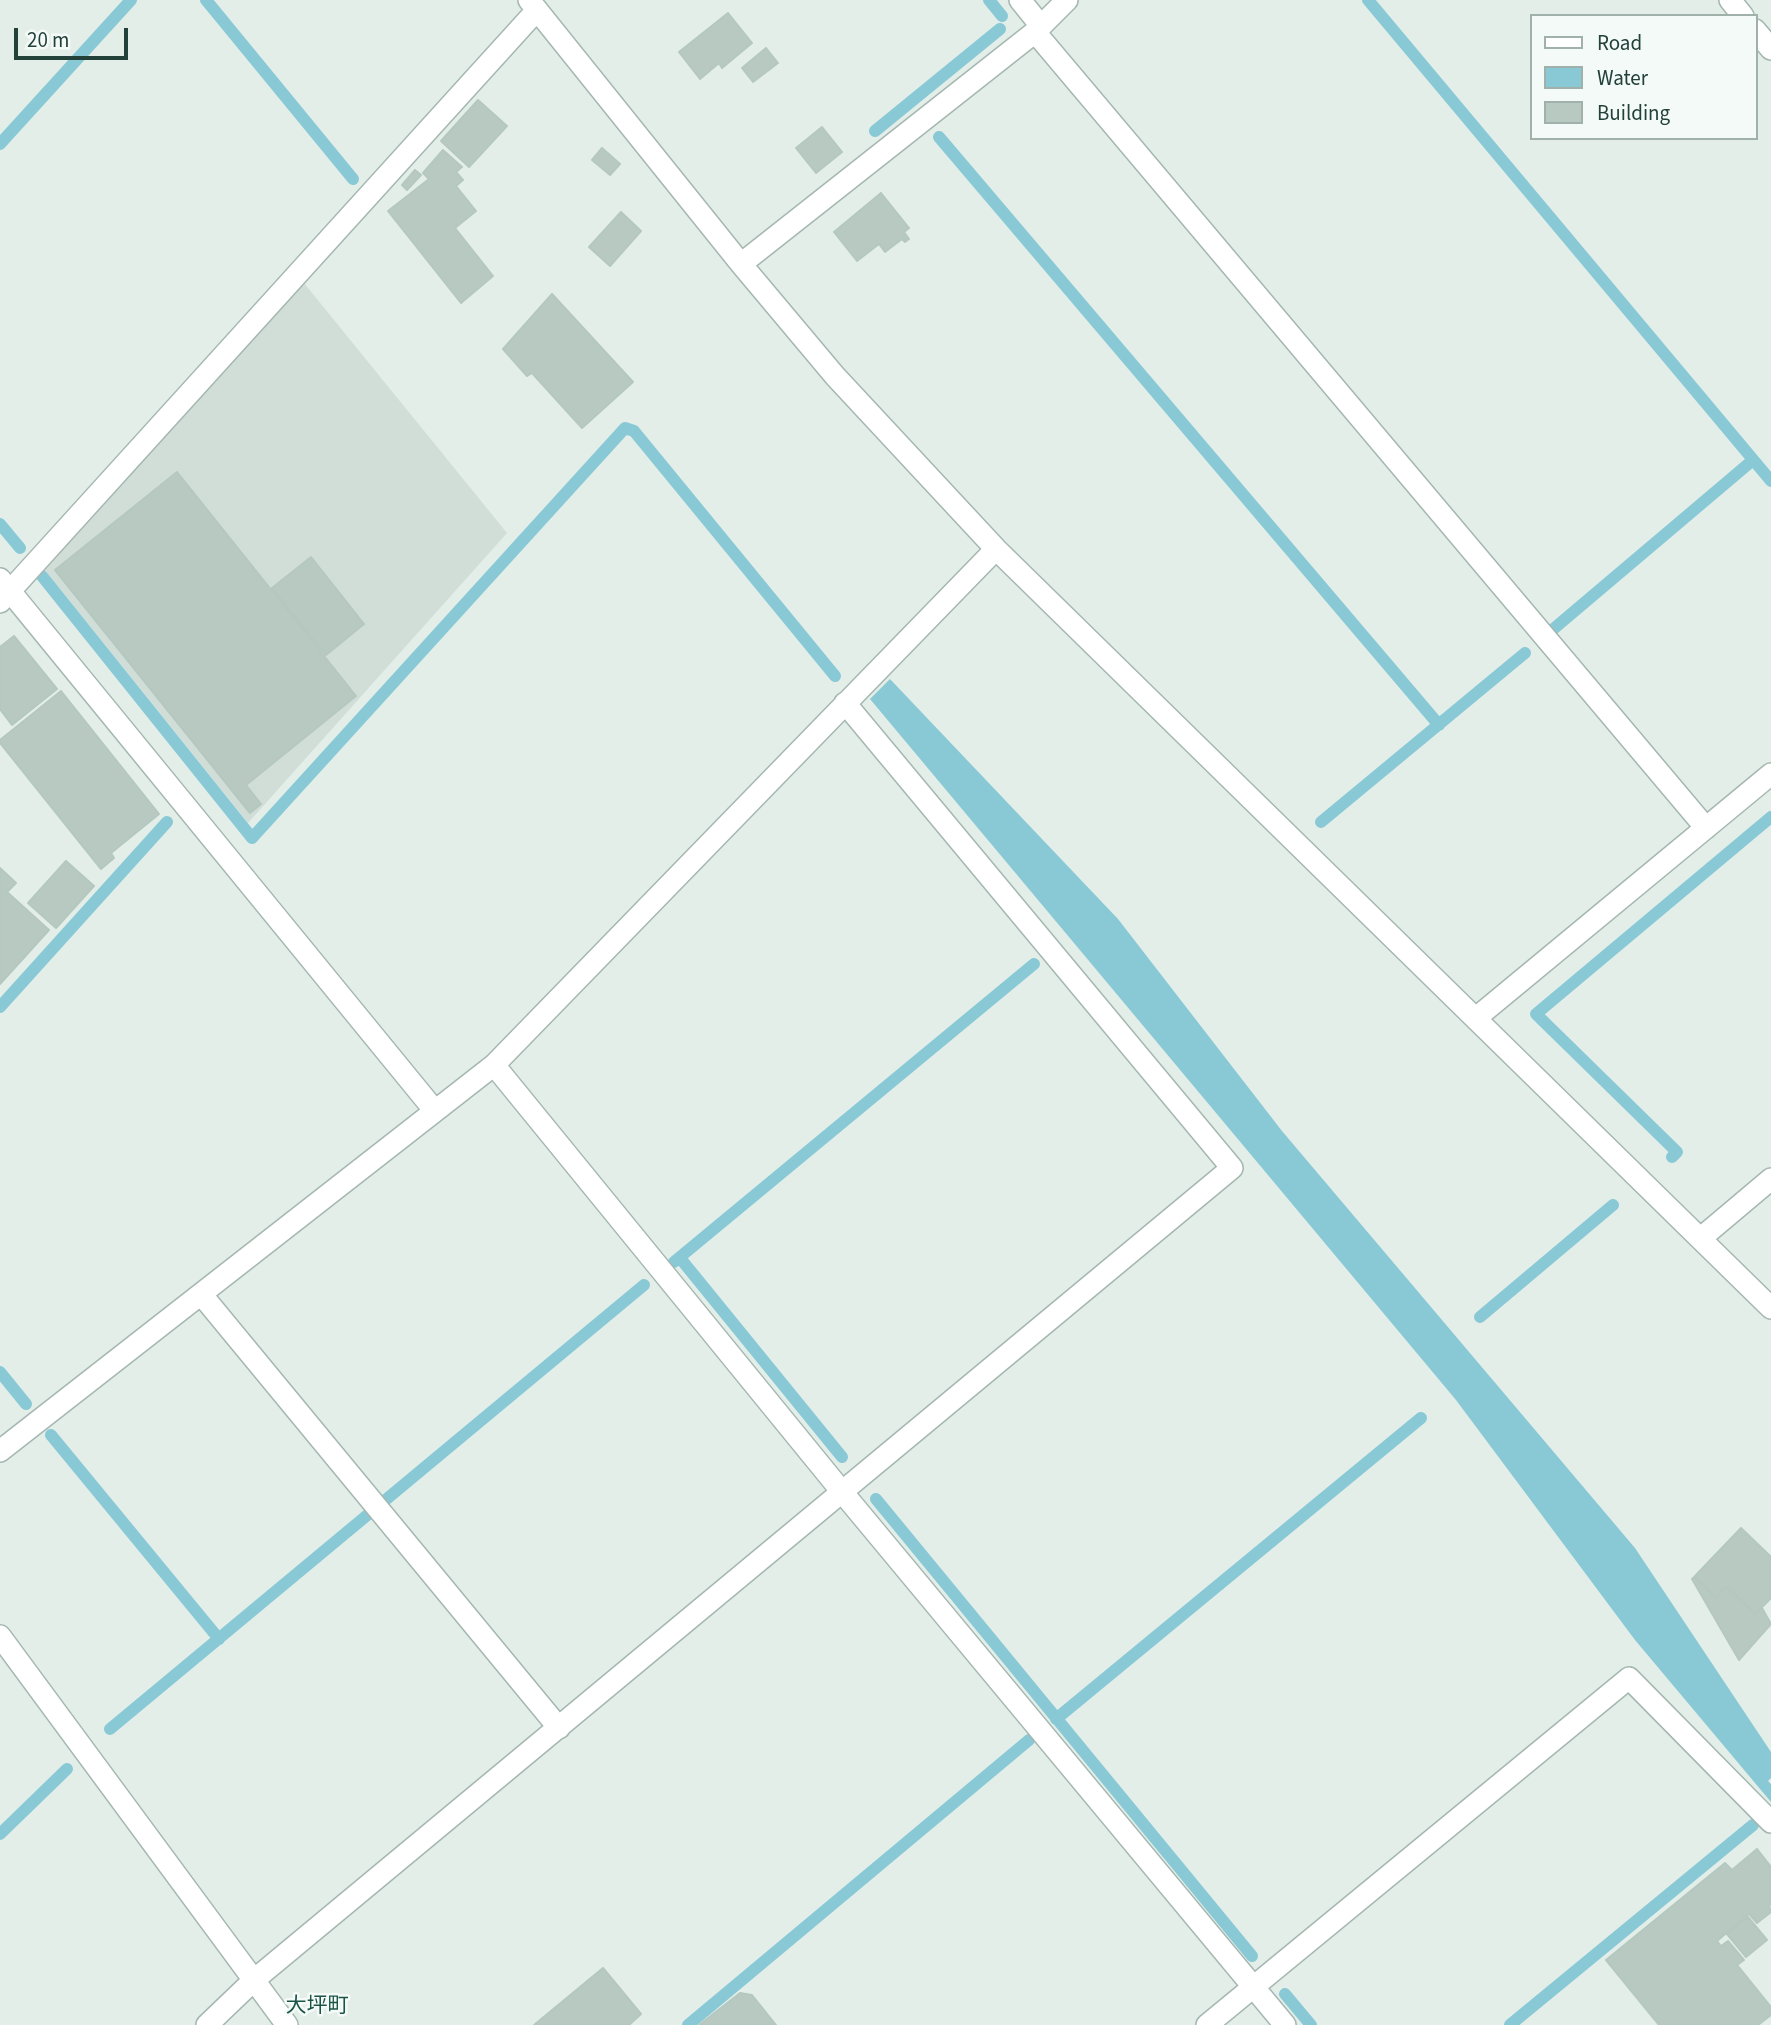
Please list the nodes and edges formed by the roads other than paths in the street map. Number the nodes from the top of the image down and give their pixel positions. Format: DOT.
graph roads {
  1 [pos="1020,0"];
  2 [pos="1067,0"];
  3 [pos="1730,0"];
  4 [pos="533,5"];
  5 [pos="1741,14"];
  6 [pos="1038,29"];
  7 [pos="1757,32"];
  8 [pos="1771,49"];
  9 [pos="741,264"];
  10 [pos="996,549"];
  11 [pos="3,591"];
  12 [pos="845,704"];
  13 [pos="1771,775"];
  14 [pos="1706,828"];
  15 [pos="1476,1018"];
  16 [pos="494,1065"];
  17 [pos="435,1111"];
  18 [pos="1771,1179"];
  19 [pos="1701,1238"];
  20 [pos="201,1294"];
  21 [pos="1771,1308"];
  22 [pos="0,1451"];
  23 [pos="843,1493"];
  24 [pos="0,1636"];
  25 [pos="559,1728"];
  26 [pos="1771,1822"];
  27 [pos="254,1980"];
  28 [pos="1253,1987"];
  29 [pos="207,2025"];
  30 [pos="287,2025"];
  31 [pos="1207,2025"];
  32 [pos="1284,2025"];
  1 -- 6 [label="street"];
  2 -- 6 [label="street"];
  3 -- 5 [label="street"];
  4 -- 9 [label="street"];
  4 -- 11 [label="street"];
  6 -- 9 [label="street"];
  6 -- 14 [label="street"];
  7 -- 8 [label="street"];
  9 -- 10 [label="street"];
  10 -- 12 [label="street"];
  10 -- 15 [label="street"];
  11 -- 17 [label="street"];
  12 -- 16 [label="street"];
  12 -- 23 [label="street"];
  13 -- 14 [label="street"];
  14 -- 15 [label="street"];
  15 -- 19 [label="street"];
  16 -- 17 [label="street"];
  16 -- 23 [label="street"];
  17 -- 20 [label="street"];
  18 -- 19 [label="street"];
  19 -- 21 [label="street"];
  20 -- 22 [label="street"];
  20 -- 25 [label="street"];
  23 -- 25 [label="street"];
  23 -- 28 [label="street"];
  24 -- 27 [label="street"];
  25 -- 27 [label="street"];
  26 -- 28 [label="street"];
  27 -- 29 [label="street"];
  27 -- 30 [label="street"];
  28 -- 31 [label="street"];
  28 -- 32 [label="street"];
}
